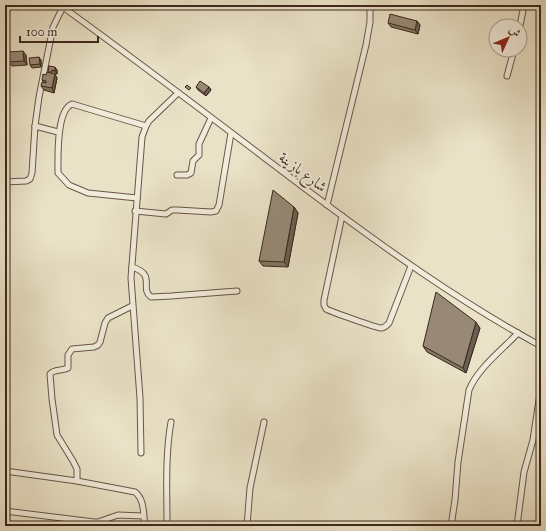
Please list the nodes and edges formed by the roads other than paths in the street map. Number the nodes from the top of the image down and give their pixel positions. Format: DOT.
graph roads {
  1 [pos="370,5"];
  2 [pos="524,5"];
  3 [pos="62,6"];
  4 [pos="522,18"];
  5 [pos="512,58"];
  6 [pos="507,76"];
  7 [pos="178,93"];
  8 [pos="211,118"];
  9 [pos="35,126"];
  10 [pos="146,126"];
  11 [pos="58,132"];
  12 [pos="231,133"];
  13 [pos="178,175"];
  14 [pos="5,182"];
  15 [pos="137,198"];
  16 [pos="327,205"];
  17 [pos="136,212"];
  18 [pos="342,216"];
  19 [pos="411,266"];
  20 [pos="132,267"];
  21 [pos="237,291"];
  22 [pos="132,306"];
  23 [pos="518,333"];
  24 [pos="541,346"];
  25 [pos="539,400"];
  26 [pos="171,422"];
  27 [pos="264,422"];
  28 [pos="140,453"];
  29 [pos="5,471"];
  30 [pos="77,481"];
  31 [pos="5,511"];
  32 [pos="144,516"];
  33 [pos="145,526"];
  34 [pos="167,526"];
  35 [pos="247,526"];
  36 [pos="450,526"];
  37 [pos="517,526"];
  1 -- 16 [label="street"];
  2 -- 4 [label="street"];
  3 -- 7 [label="street, شارع بازينة"];
  3 -- 9 [label="street"];
  5 -- 6 [label="street"];
  7 -- 8 [label="street, شارع بازينة"];
  7 -- 10 [label="street"];
  8 -- 12 [label="street, شارع بازينة"];
  8 -- 13 [label="street"];
  9 -- 11 [label="street"];
  9 -- 14 [label="street"];
  10 -- 11 [label="street"];
  10 -- 15 [label="street"];
  11 -- 15 [label="street"];
  12 -- 16 [label="street, شارع بازينة"];
  12 -- 17 [label="street"];
  15 -- 17 [label="street"];
  16 -- 18 [label="street, شارع بازينة"];
  17 -- 20 [label="street"];
  18 -- 19 [label="street, شارع بازينة"];
  18 -- 19 [label="street"];
  19 -- 23 [label="street, شارع بازينة"];
  20 -- 21 [label="street"];
  20 -- 22 [label="street"];
  22 -- 28 [label="street"];
  22 -- 30 [label="street"];
  23 -- 24 [label="street, شارع بازينة"];
  23 -- 36 [label="street"];
  25 -- 37 [label="street"];
  26 -- 34 [label="street"];
  27 -- 35 [label="street"];
  29 -- 30 [label="street"];
  30 -- 32 [label="street"];
  31 -- 32 [label="street"];
  32 -- 33 [label="street"];
}
